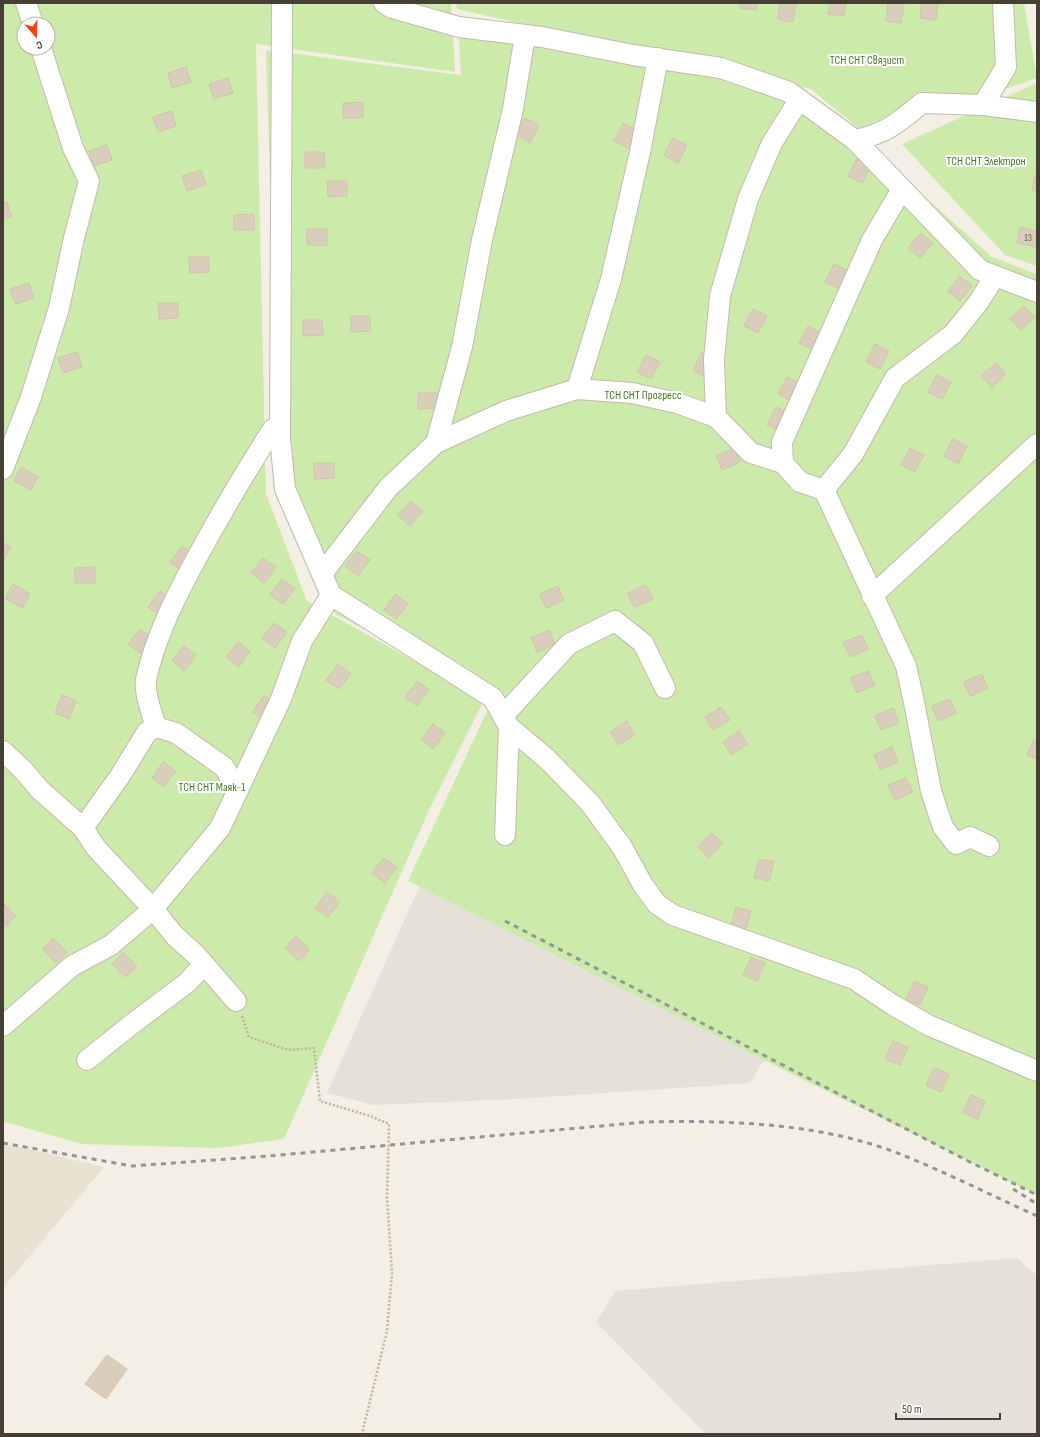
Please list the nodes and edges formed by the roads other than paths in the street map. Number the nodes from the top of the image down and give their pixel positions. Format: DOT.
graph roads {
  1 [pos="26,3"];
  2 [pos="282,3"];
  3 [pos="384,3"];
  4 [pos="1003,3"];
  5 [pos="418,9"];
  6 [pos="30,16"];
  7 [pos="525,35"];
  8 [pos="44,56"];
  9 [pos="658,58"];
  10 [pos="799,100"];
  11 [pos="983,105"];
  12 [pos="1037,112"];
  13 [pos="855,140"];
  14 [pos="902,189"];
  15 [pos="995,276"];
  16 [pos="1037,292"];
  17 [pos="577,389"];
  18 [pos="716,417"];
  19 [pos="280,427"];
  20 [pos="436,444"];
  21 [pos="1037,444"];
  22 [pos="783,463"];
  23 [pos="3,469"];
  24 [pos="824,490"];
  25 [pos="322,574"];
  26 [pos="331,595"];
  27 [pos="872,596"];
  28 [pos="665,688"];
  29 [pos="506,722"];
  30 [pos="156,727"];
  31 [pos="3,751"];
  32 [pos="238,791"];
  33 [pos="83,828"];
  34 [pos="504,836"];
  35 [pos="989,846"];
  36 [pos="153,909"];
  37 [pos="204,964"];
  38 [pos="236,1001"];
  39 [pos="3,1026"];
  40 [pos="87,1060"];
  41 [pos="1037,1071"];
  1 -- 6 [label="street"];
  2 -- 19 [label="street"];
  3 -- 5 [label="street"];
  4 -- 11 [label="street"];
  5 -- 7 [label="street"];
  7 -- 9 [label="street"];
  7 -- 20 [label="street"];
  8 -- 23 [label="street"];
  9 -- 10 [label="street"];
  9 -- 17 [label="street"];
  10 -- 13 [label="street"];
  10 -- 18 [label="street"];
  11 -- 12 [label="street"];
  11 -- 13 [label="street"];
  13 -- 14 [label="street"];
  14 -- 15 [label="street"];
  14 -- 22 [label="street"];
  15 -- 16 [label="street"];
  15 -- 24 [label="street"];
  17 -- 18 [label="street"];
  17 -- 20 [label="street"];
  18 -- 22 [label="street"];
  19 -- 25 [label="street"];
  19 -- 30 [label="street"];
  20 -- 25 [label="street"];
  21 -- 27 [label="street"];
  22 -- 24 [label="street"];
  24 -- 27 [label="street"];
  25 -- 26 [label="street"];
  26 -- 29 [label="street"];
  26 -- 32 [label="street"];
  27 -- 35 [label="street"];
  28 -- 29 [label="street"];
  29 -- 34 [label="street"];
  29 -- 41 [label="street"];
  30 -- 32 [label="street"];
  30 -- 33 [label="street"];
  31 -- 33 [label="street"];
  32 -- 36 [label="street"];
  33 -- 36 [label="street"];
  36 -- 37 [label="street"];
  36 -- 39 [label="street"];
  37 -- 38 [label="street"];
  37 -- 40 [label="street"];
}
